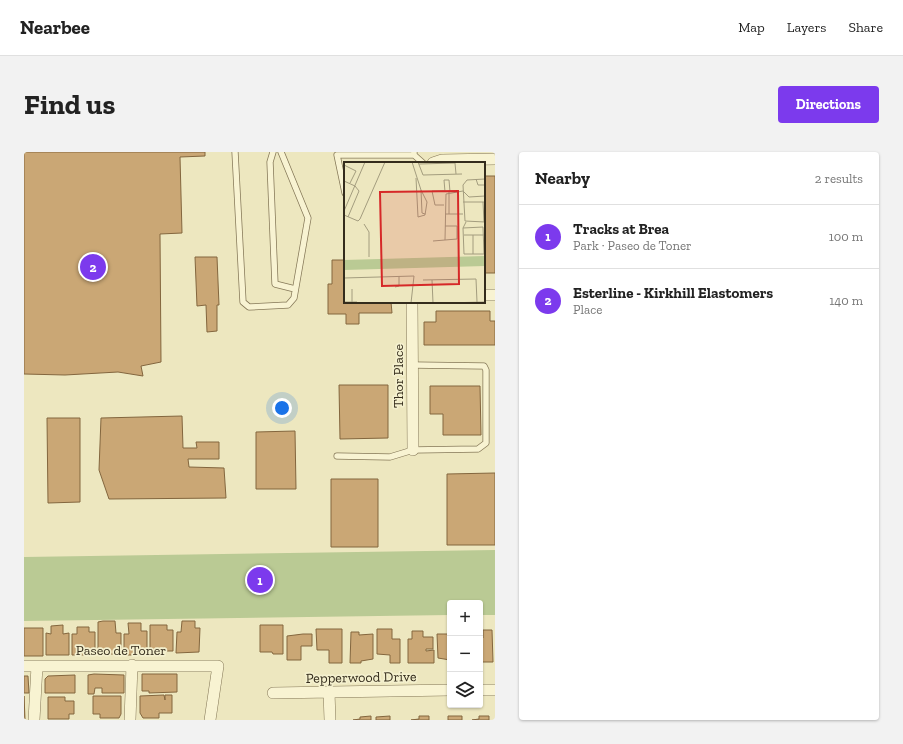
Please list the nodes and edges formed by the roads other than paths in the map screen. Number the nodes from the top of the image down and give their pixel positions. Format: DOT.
graph roads {
  1 [pos="235,152"];
  2 [pos="273,152"];
  3 [pos="280,152"];
  4 [pos="414,153"];
  5 [pos="443,159"];
  6 [pos="495,159"];
  7 [pos="422,162"];
  8 [pos="344,188"];
  9 [pos="296,289"];
  10 [pos="412,303"];
  11 [pos="413,365"];
  12 [pos="413,450"];
  13 [pos="337,456"];
  14 [pos="132,665"];
  15 [pos="24,666"];
  16 [pos="37,666"];
  17 [pos="447,690"];
  18 [pos="483,690"];
  19 [pos="495,690"];
  20 [pos="329,692"];
  21 [pos="273,693"];
  22 [pos="34,720"];
  23 [pos="130,720"];
  24 [pos="210,720"];
  25 [pos="330,720"];
  1 -- 9 [label="lane"];
  2 -- 9 [label="lane"];
  3 -- 9 [label="lane"];
  4 -- 7 [label="lane"];
  4 -- 8 [label="lane"];
  5 -- 6 [label="street"];
  10 -- 11 [label="street, Thor Place"];
  11 -- 12 [label="street, Thor Place"];
  11 -- 12 [label="lane"];
  12 -- 13 [label="lane"];
  14 -- 16 [label="street, Paseo de Toner"];
  14 -- 23 [label="street"];
  14 -- 24 [label="street, Paseo de Toner"];
  15 -- 16 [label="street, Paseo de Toner"];
  16 -- 22 [label="street"];
  17 -- 20 [label="street, Pepperwood Drive"];
  18 -- 19 [label="street"];
  20 -- 21 [label="street, Pepperwood Drive"];
  20 -- 25 [label="street"];
}
